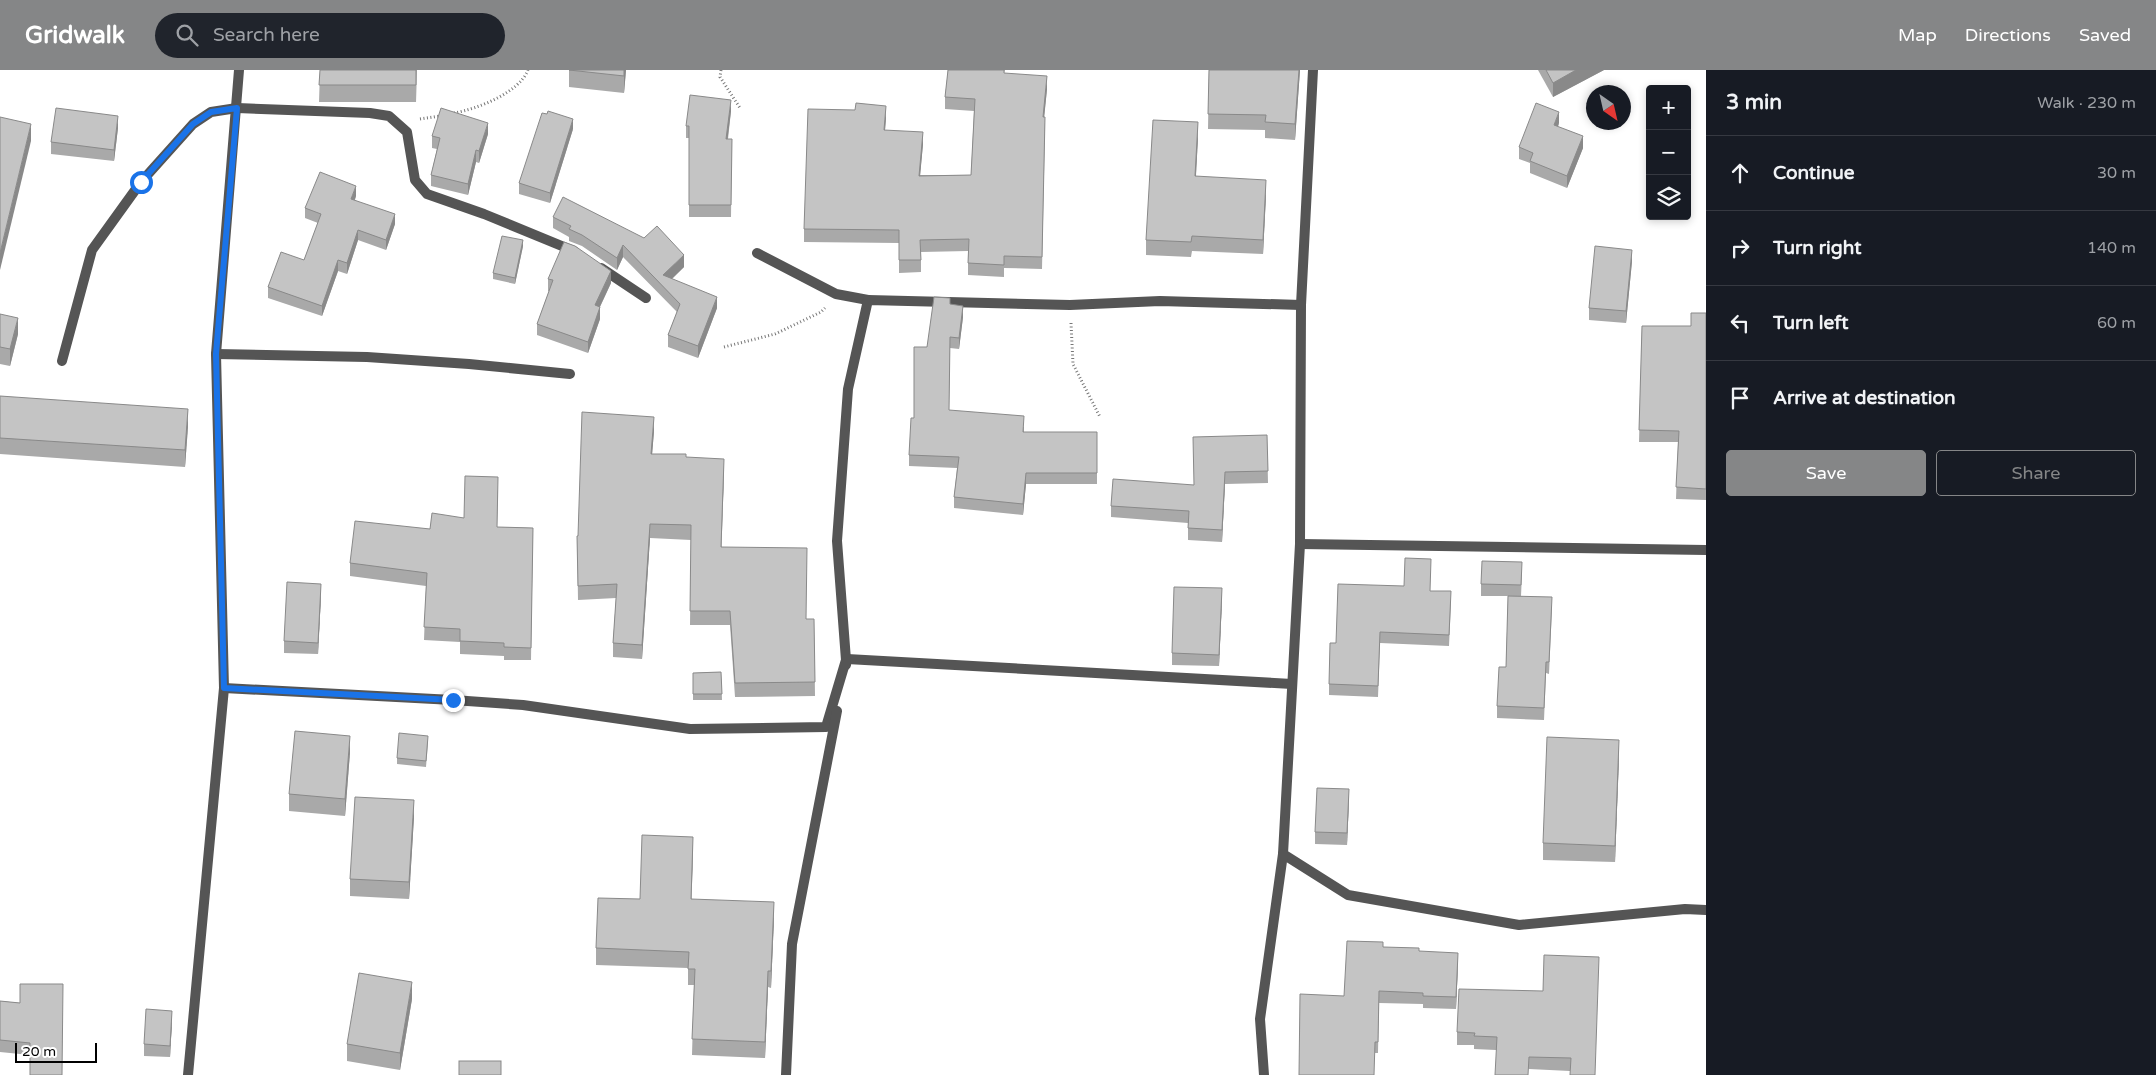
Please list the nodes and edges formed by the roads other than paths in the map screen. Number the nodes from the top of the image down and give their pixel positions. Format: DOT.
graph roads {
  1 [pos="239,70"];
  2 [pos="1313,70"];
  3 [pos="237,108"];
  4 [pos="757,253"];
  5 [pos="646,298"];
  6 [pos="868,300"];
  7 [pos="1301,305"];
  8 [pos="216,354"];
  9 [pos="62,360"];
  10 [pos="570,374"];
  11 [pos="1300,544"];
  12 [pos="1706,550"];
  13 [pos="1292,684"];
  14 [pos="224,688"];
  15 [pos="1283,854"];
  16 [pos="1706,910"];
  17 [pos="188,1075"];
  18 [pos="786,1075"];
  19 [pos="1264,1075"];
  1 -- 3 [label="street"];
  2 -- 7 [label="street"];
  3 -- 5 [label="street"];
  3 -- 8 [label="street"];
  3 -- 9 [label="street"];
  4 -- 6 [label="street"];
  6 -- 7 [label="street"];
  6 -- 14 [label="street"];
  7 -- 11 [label="street"];
  8 -- 10 [label="street"];
  8 -- 14 [label="street"];
  11 -- 12 [label="street"];
  11 -- 13 [label="street"];
  13 -- 15 [label="street"];
  13 -- 18 [label="street"];
  14 -- 17 [label="street"];
  15 -- 16 [label="street"];
  15 -- 19 [label="street"];
}
